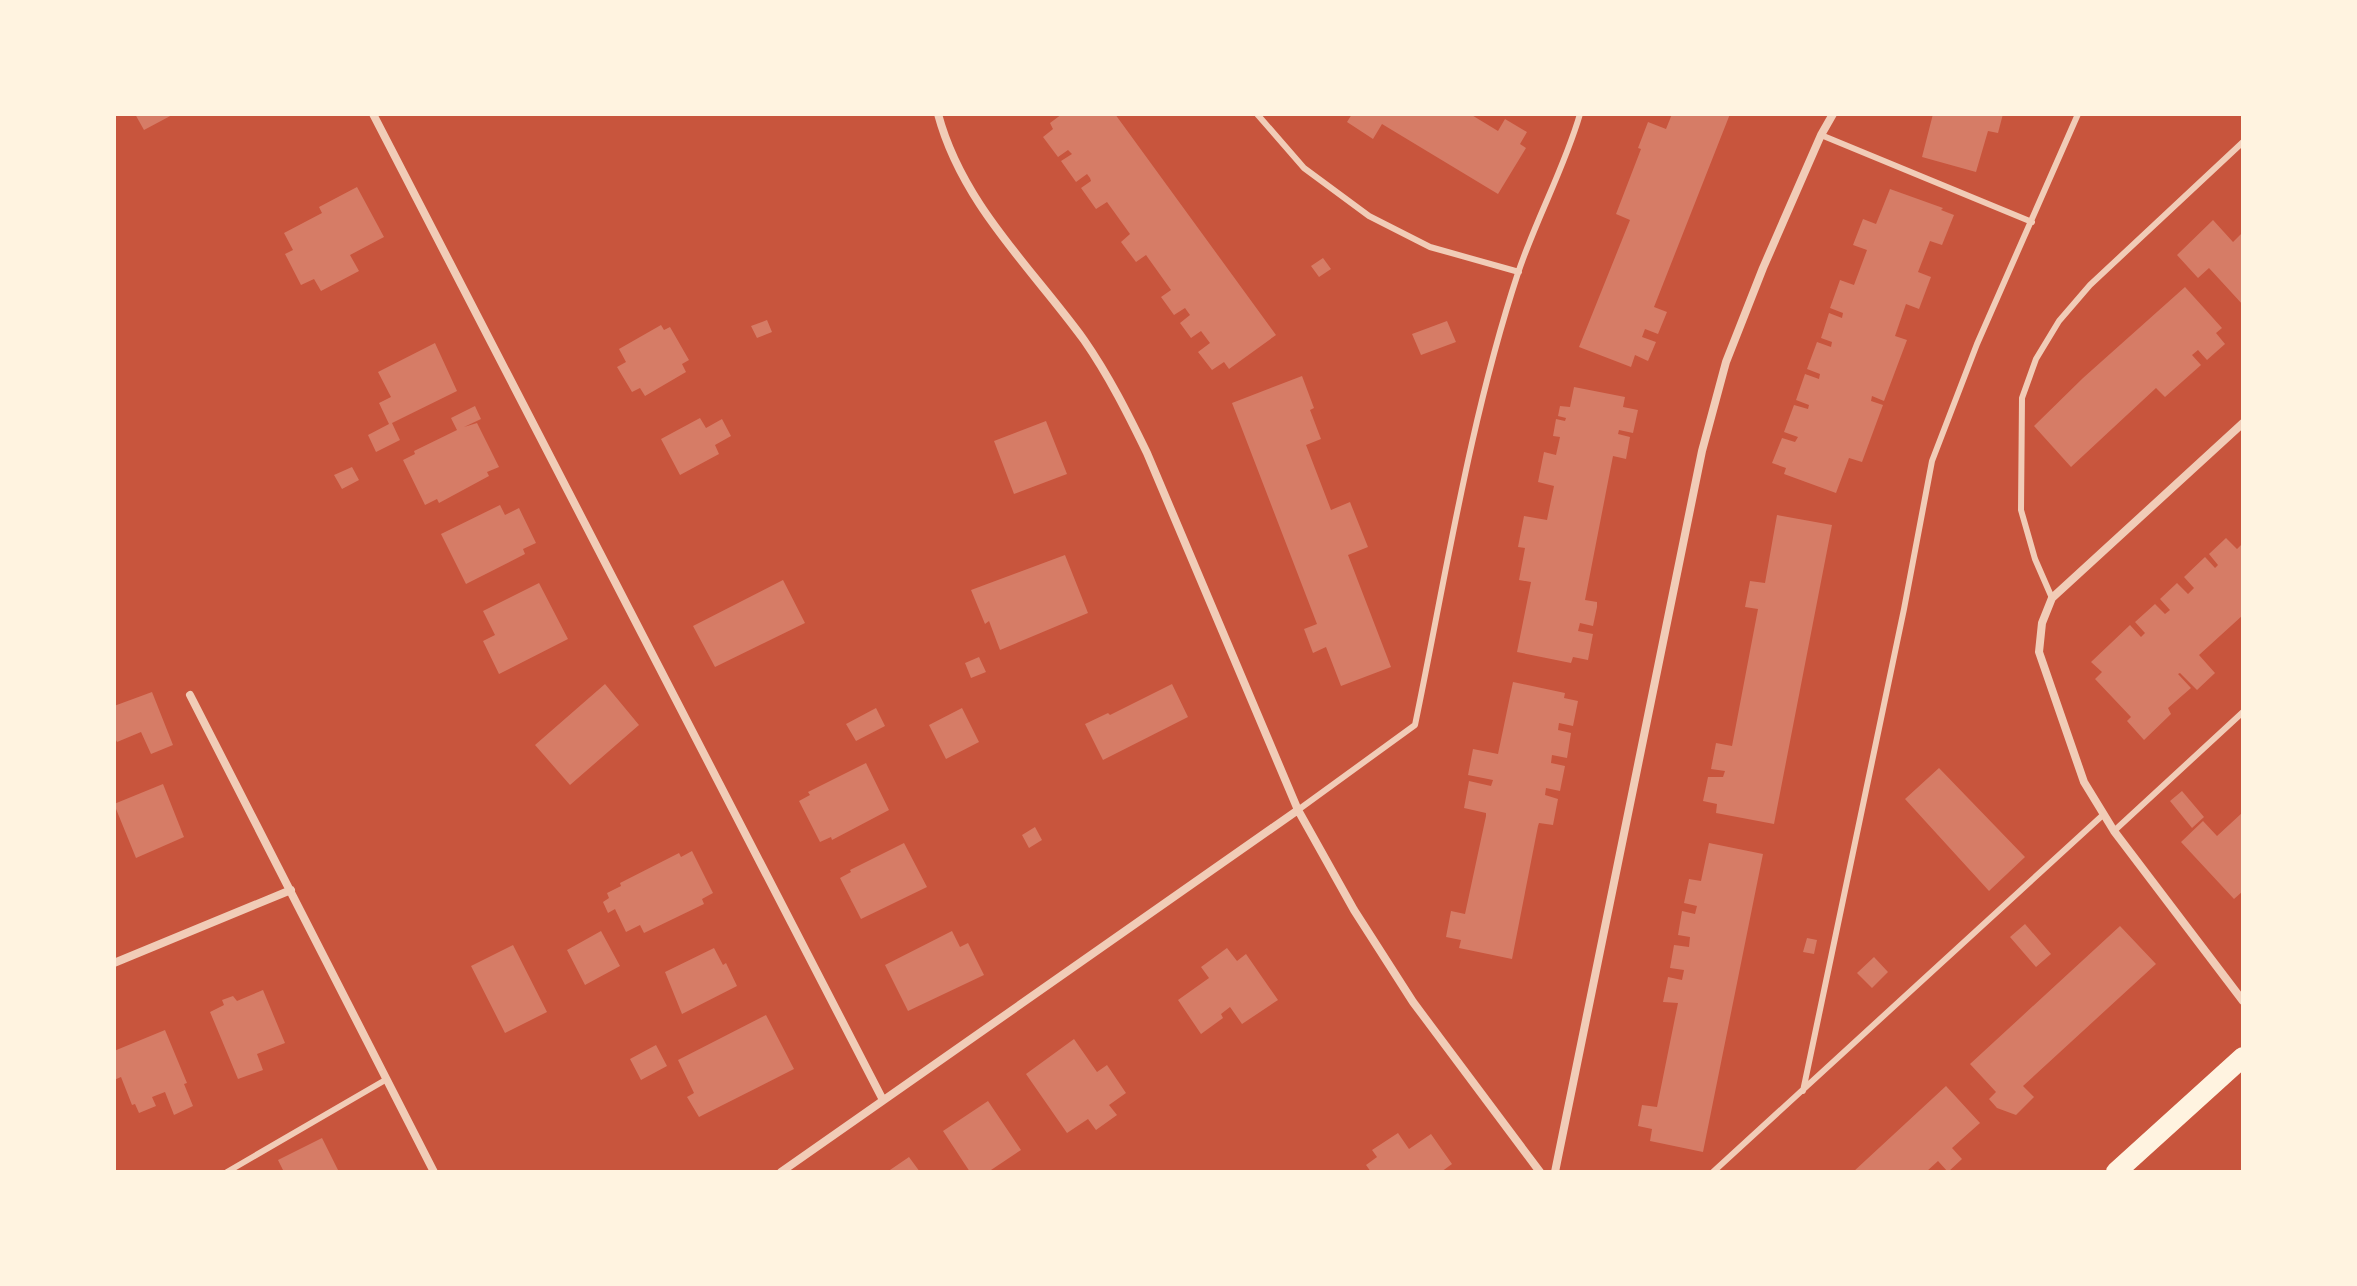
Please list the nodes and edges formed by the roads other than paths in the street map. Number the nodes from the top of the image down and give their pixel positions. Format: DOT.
graph roads {
  1 [pos="373,114"];
  2 [pos="938,114"];
  3 [pos="1257,114"];
  4 [pos="1580,114"];
  5 [pos="1833,114"];
  6 [pos="2078,114"];
  7 [pos="1821,135"];
  8 [pos="2243,142"];
  9 [pos="2032,222"];
  10 [pos="1519,272"];
  11 [pos="2243,423"];
  12 [pos="2052,598"];
  13 [pos="190,695"];
  14 [pos="2243,712"];
  15 [pos="1298,810"];
  16 [pos="2104,814"];
  17 [pos="2114,831"];
  18 [pos="291,890"];
  19 [pos="114,963"];
  20 [pos="2243,1001"];
  21 [pos="2243,1057"];
  22 [pos="387,1079"];
  23 [pos="1803,1091"];
  24 [pos="883,1100"];
  25 [pos="227,1172"];
  26 [pos="434,1172"];
  27 [pos="781,1172"];
  28 [pos="1540,1172"];
  29 [pos="1555,1172"];
  30 [pos="1713,1172"];
  31 [pos="2116,1172"];
  1 -- 24 [label="street"];
  2 -- 15 [label="street"];
  3 -- 10 [label="lane"];
  4 -- 10 [label="lane"];
  5 -- 7 [label="street"];
  6 -- 9 [label="lane"];
  7 -- 9 [label="lane"];
  7 -- 29 [label="street"];
  8 -- 12 [label="lane"];
  9 -- 23 [label="lane"];
  10 -- 15 [label="lane"];
  11 -- 12 [label="street"];
  12 -- 16 [label="street"];
  13 -- 18 [label="street"];
  14 -- 17 [label="lane"];
  15 -- 24 [label="street"];
  15 -- 28 [label="street"];
  16 -- 17 [label="street"];
  16 -- 23 [label="lane"];
  17 -- 20 [label="street"];
  18 -- 19 [label="street"];
  18 -- 22 [label="street"];
  21 -- 31 [label="main road"];
  22 -- 25 [label="lane"];
  22 -- 26 [label="street"];
  23 -- 30 [label="lane"];
  24 -- 27 [label="street"];
}
